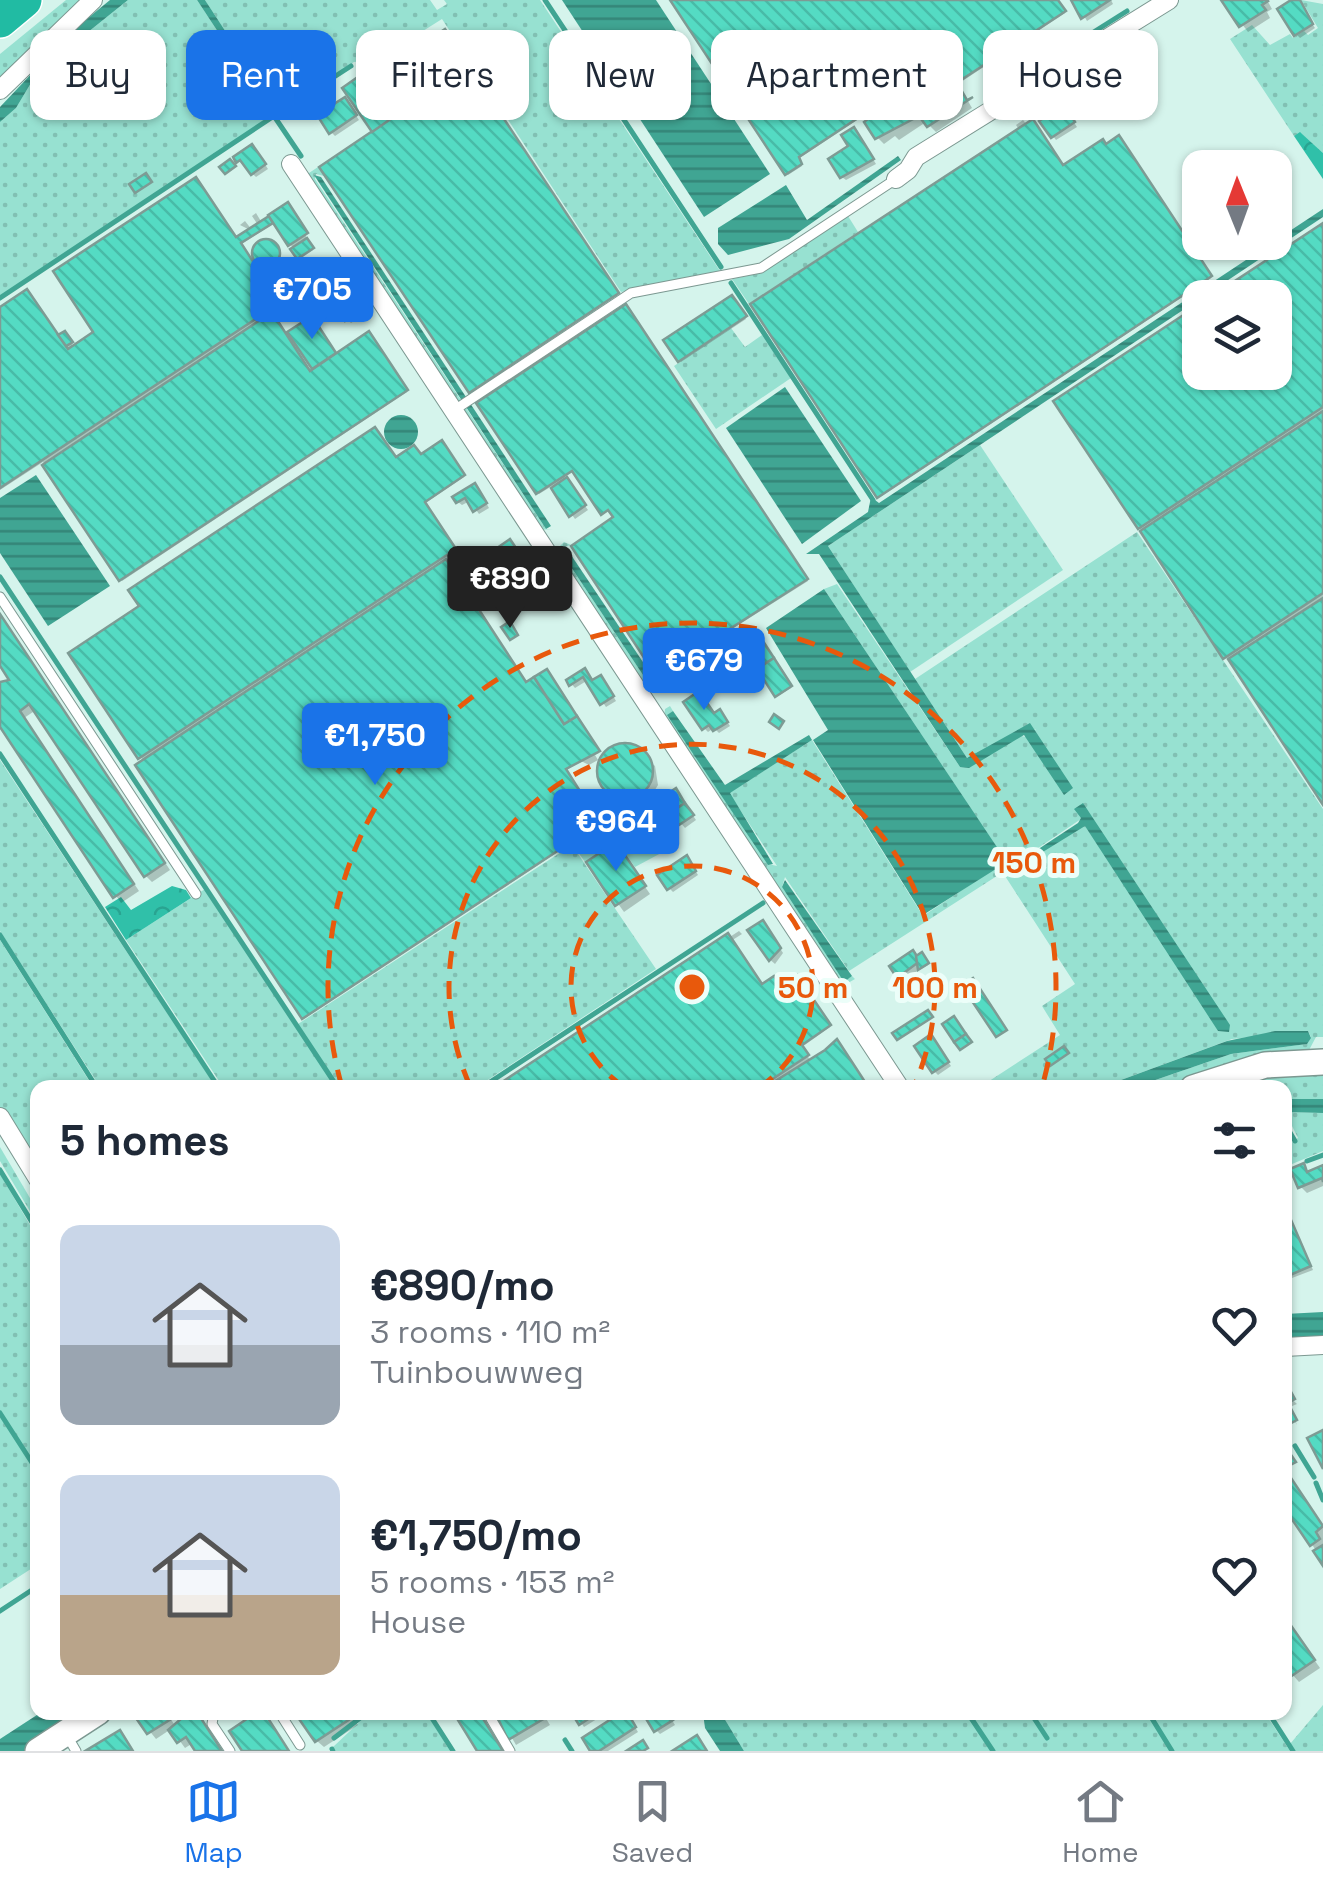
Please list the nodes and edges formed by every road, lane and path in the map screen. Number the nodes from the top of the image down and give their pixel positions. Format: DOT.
graph roads {
  1 [pos="24,0"];
  2 [pos="93,0"];
  3 [pos="1169,0"];
  4 [pos="0,20"];
  5 [pos="0,90"];
  6 [pos="291,164"];
  7 [pos="896,178"];
  8 [pos="458,408"];
  9 [pos="0,596"];
  10 [pos="196,894"];
  11 [pos="1323,1062"];
  12 [pos="895,1080"];
  13 [pos="1217,1080"];
  14 [pos="0,1117"];
  15 [pos="30,1166"];
  16 [pos="1323,1345"];
  17 [pos="1292,1346"];
  18 [pos="90,1720"];
  19 [pos="213,1720"];
  20 [pos="283,1720"];
  21 [pos="493,1720"];
  22 [pos="70,1741"];
  23 [pos="300,1745"];
  24 [pos="38,1751"];
  25 [pos="230,1751"];
  26 [pos="510,1751"];
  1 -- 4 [label="highway"];
  2 -- 5 [label="street"];
  3 -- 7 [label="street"];
  6 -- 8 [label="street"];
  7 -- 8 [label="lane"];
  8 -- 12 [label="street"];
  9 -- 10 [label="lane"];
  11 -- 13 [label="street"];
  14 -- 15 [label="street"];
  16 -- 17 [label="street"];
  18 -- 22 [label="street"];
  19 -- 25 [label="lane"];
  20 -- 23 [label="lane"];
  21 -- 26 [label="lane"];
  22 -- 24 [label="street"];
}
